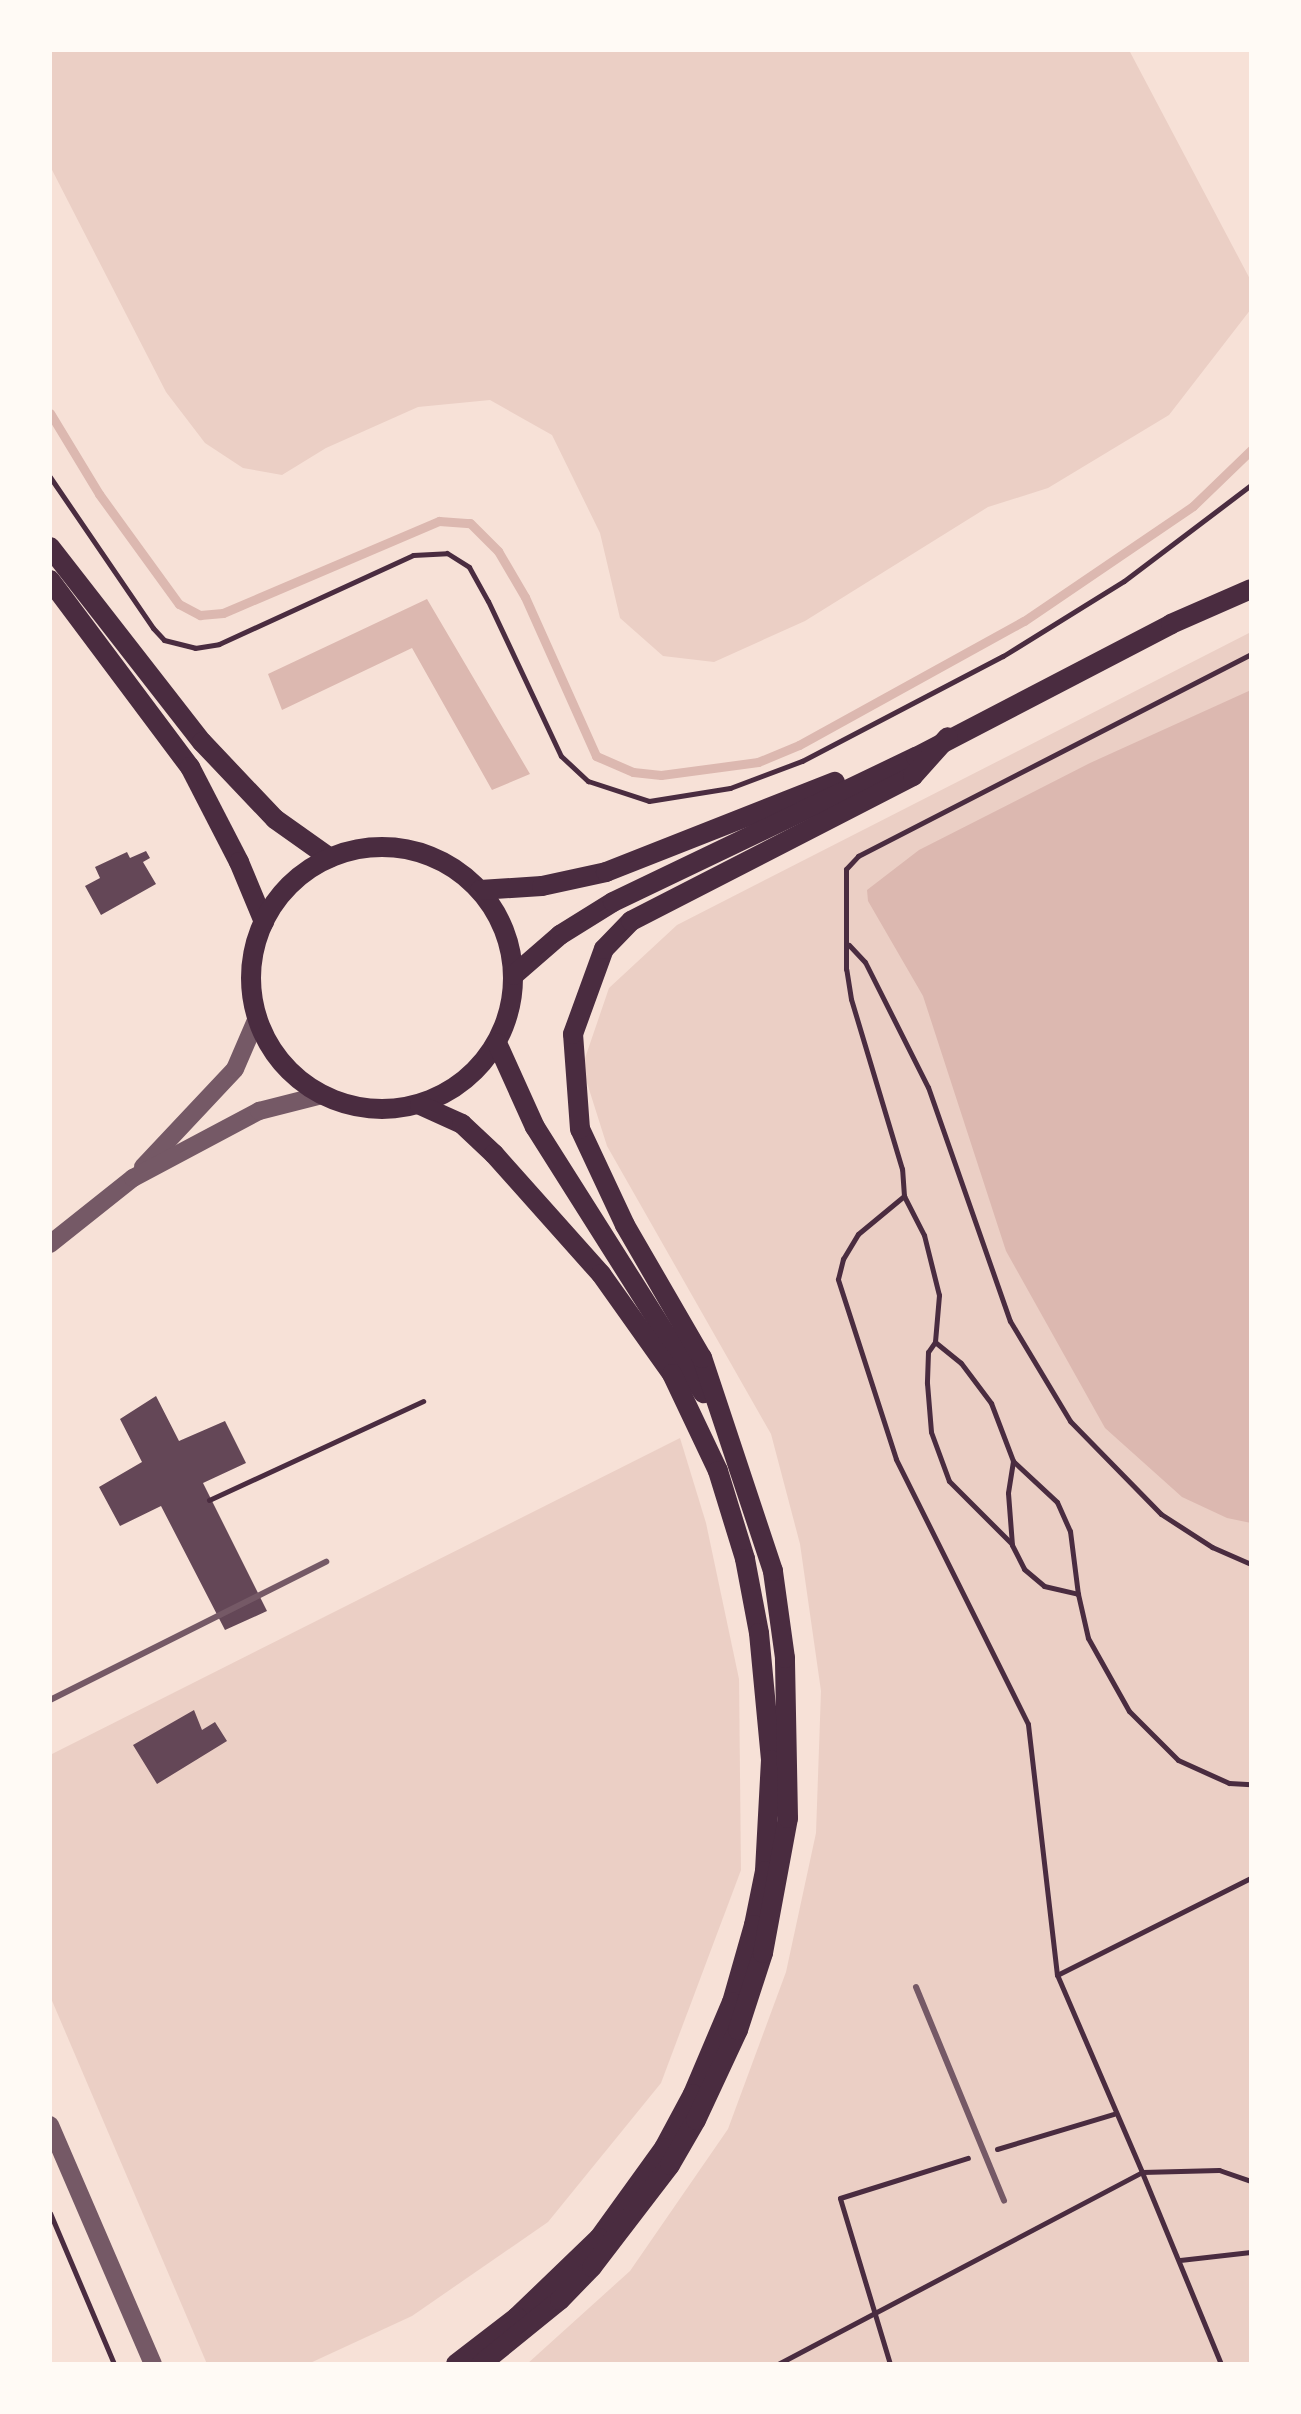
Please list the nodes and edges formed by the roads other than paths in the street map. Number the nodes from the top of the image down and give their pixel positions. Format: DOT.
graph roads {
  1 [pos="50,548"];
  2 [pos="50,580"];
  3 [pos="1251,588"];
  4 [pos="948,737"];
  5 [pos="330,858"];
  6 [pos="480,890"];
  7 [pos="264,922"];
  8 [pos="514,975"];
  9 [pos="257,1018"];
  10 [pos="497,1043"];
  11 [pos="322,1095"];
  12 [pos="420,1104"];
  13 [pos="134,1178"];
  14 [pos="50,1244"];
  15 [pos="744,1475"];
  16 [pos="326,1562"];
  17 [pos="50,1700"];
  18 [pos="916,1988"];
  19 [pos="50,2125"];
  20 [pos="1004,2201"];
  21 [pos="153,2364"];
  22 [pos="456,2364"];
  23 [pos="481,2364"];
  1 -- 5 [label="main road"];
  2 -- 7 [label="main road"];
  3 -- 4 [label="main road"];
  4 -- 6 [label="main road"];
  4 -- 8 [label="main road"];
  4 -- 15 [label="main road"];
  5 -- 6 [label="main road"];
  5 -- 7 [label="main road"];
  6 -- 8 [label="main road"];
  7 -- 9 [label="main road"];
  8 -- 10 [label="main road"];
  9 -- 11 [label="main road"];
  9 -- 13 [label="street"];
  10 -- 12 [label="main road"];
  10 -- 15 [label="main road"];
  11 -- 12 [label="main road"];
  11 -- 13 [label="street"];
  12 -- 22 [label="main road"];
  13 -- 14 [label="street"];
  15 -- 23 [label="main road"];
  16 -- 17 [label="lane"];
  18 -- 20 [label="lane"];
  19 -- 21 [label="street"];
}
